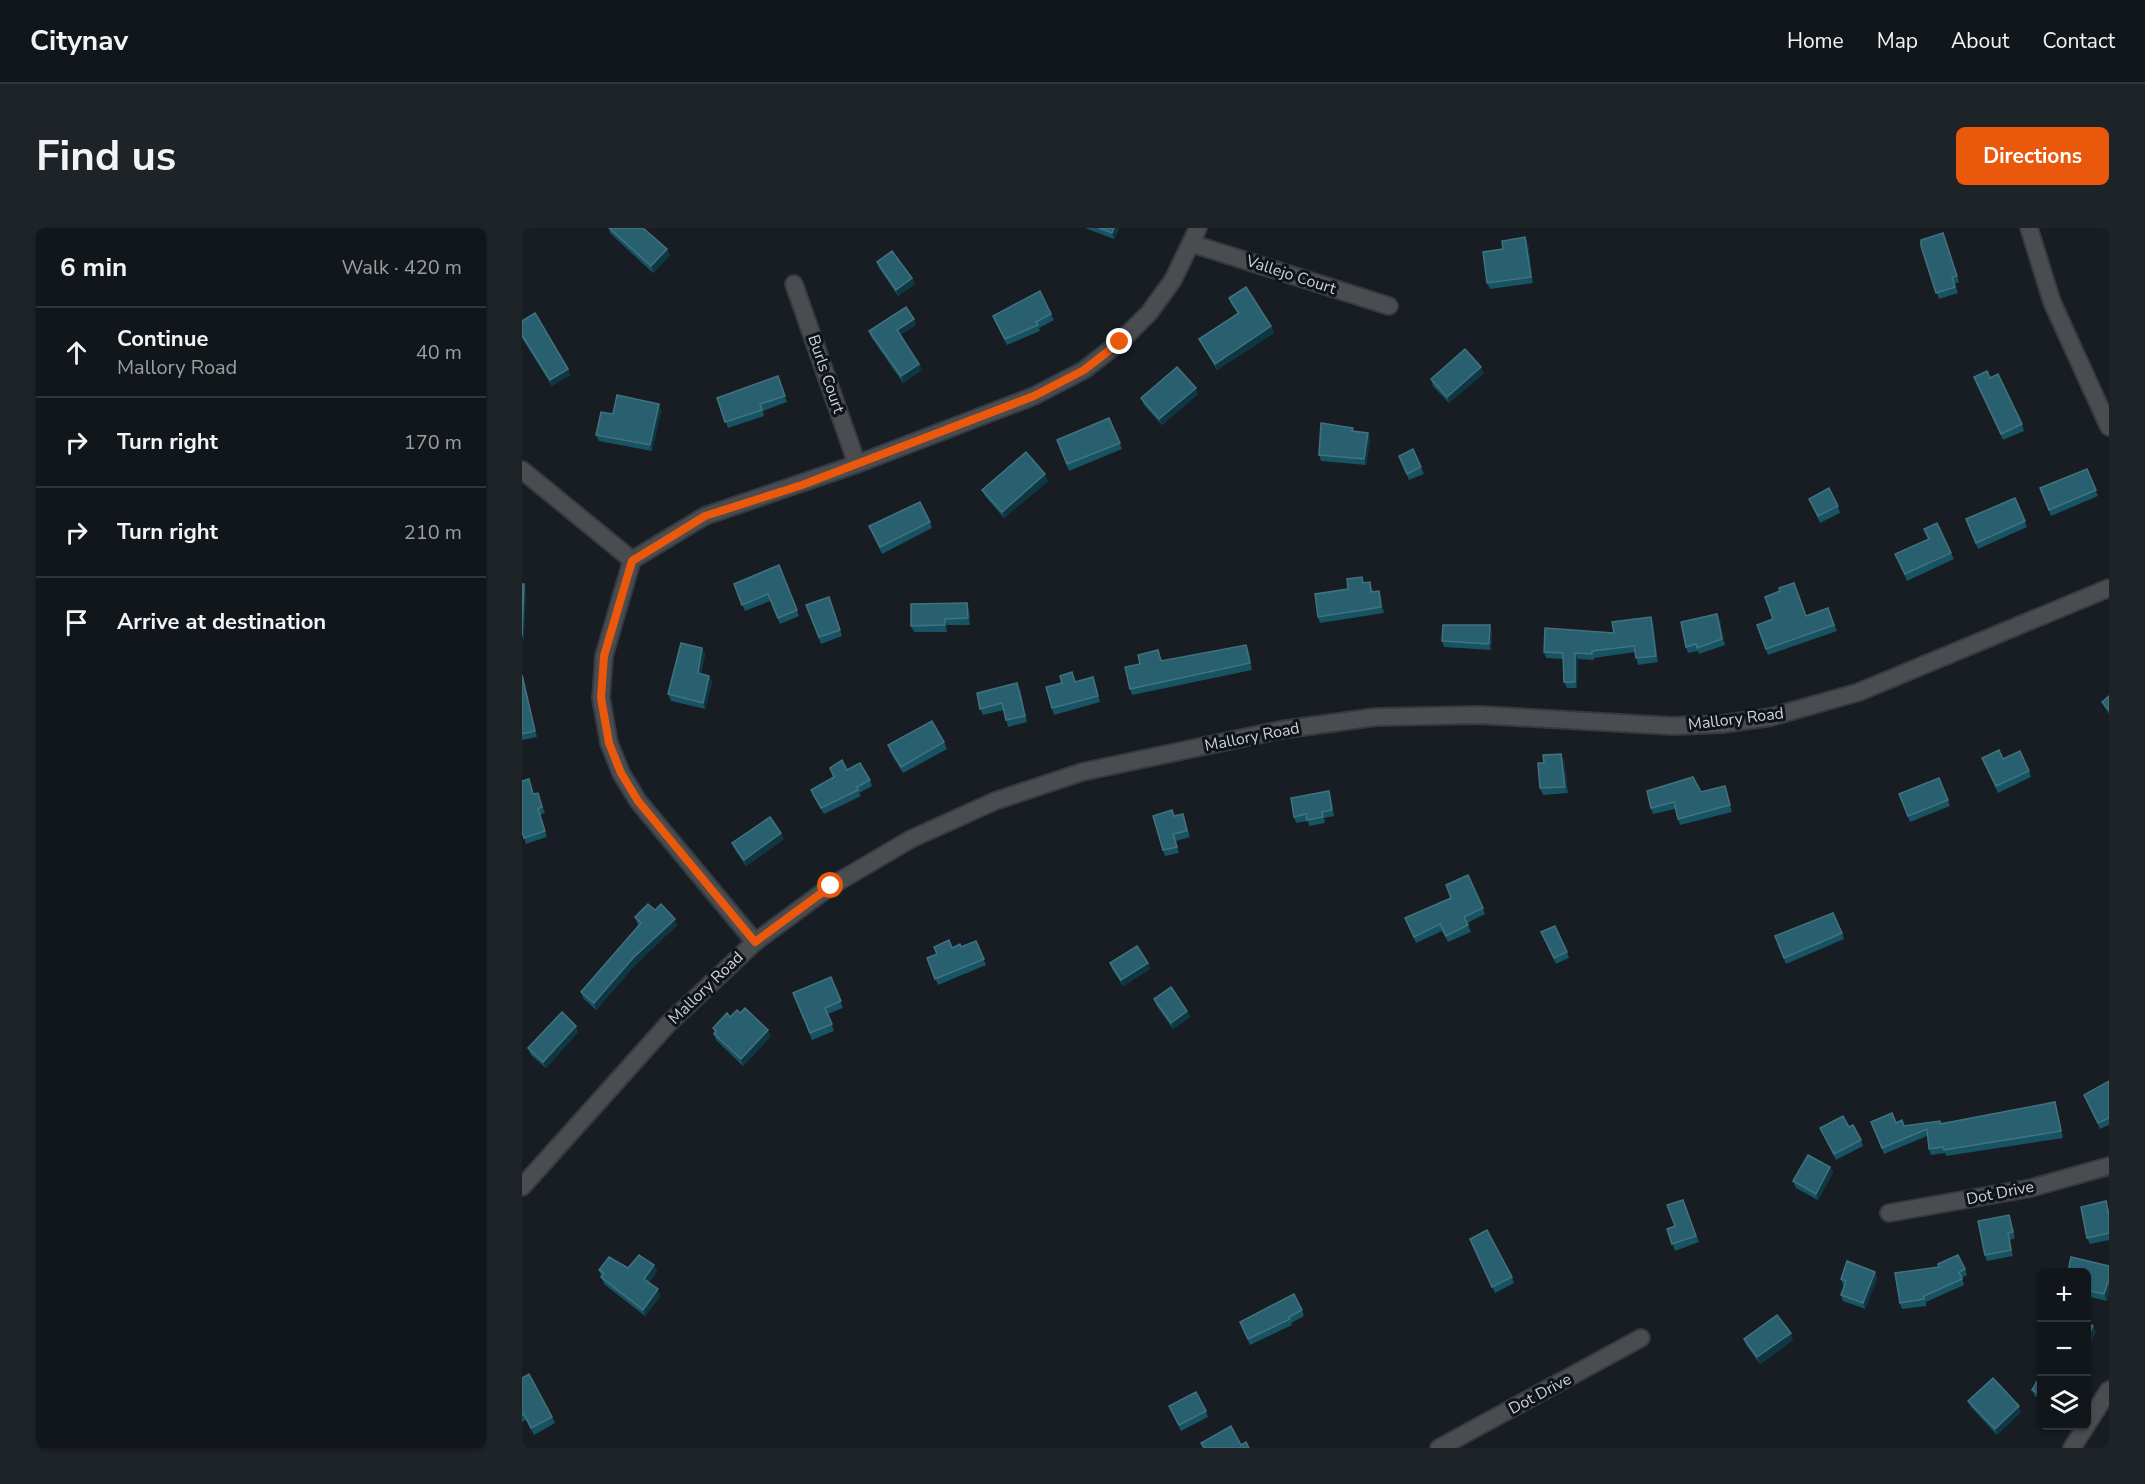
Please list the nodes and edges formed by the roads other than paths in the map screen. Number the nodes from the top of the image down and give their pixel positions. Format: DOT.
graph roads {
  1 [pos="2029,228"];
  2 [pos="1196,236"];
  3 [pos="794,284"];
  4 [pos="1389,306"];
  5 [pos="2109,427"];
  6 [pos="857,465"];
  7 [pos="522,470"];
  8 [pos="632,561"];
  9 [pos="2109,588"];
  10 [pos="755,942"];
  11 [pos="2109,1166"];
  12 [pos="522,1187"];
  13 [pos="1889,1213"];
  14 [pos="1641,1338"];
  15 [pos="2109,1390"];
  16 [pos="1438,1448"];
  17 [pos="2072,1448"];
  1 -- 5 [label="street"];
  2 -- 4 [label="street, Vallejo Court"];
  2 -- 6 [label="street"];
  3 -- 6 [label="street, Burls Court"];
  6 -- 8 [label="street"];
  7 -- 8 [label="street"];
  8 -- 10 [label="street"];
  9 -- 10 [label="street, Mallory Road"];
  10 -- 12 [label="street, Mallory Road"];
  11 -- 13 [label="street, Dot Drive"];
  14 -- 16 [label="street, Dot Drive"];
  15 -- 17 [label="street"];
}
